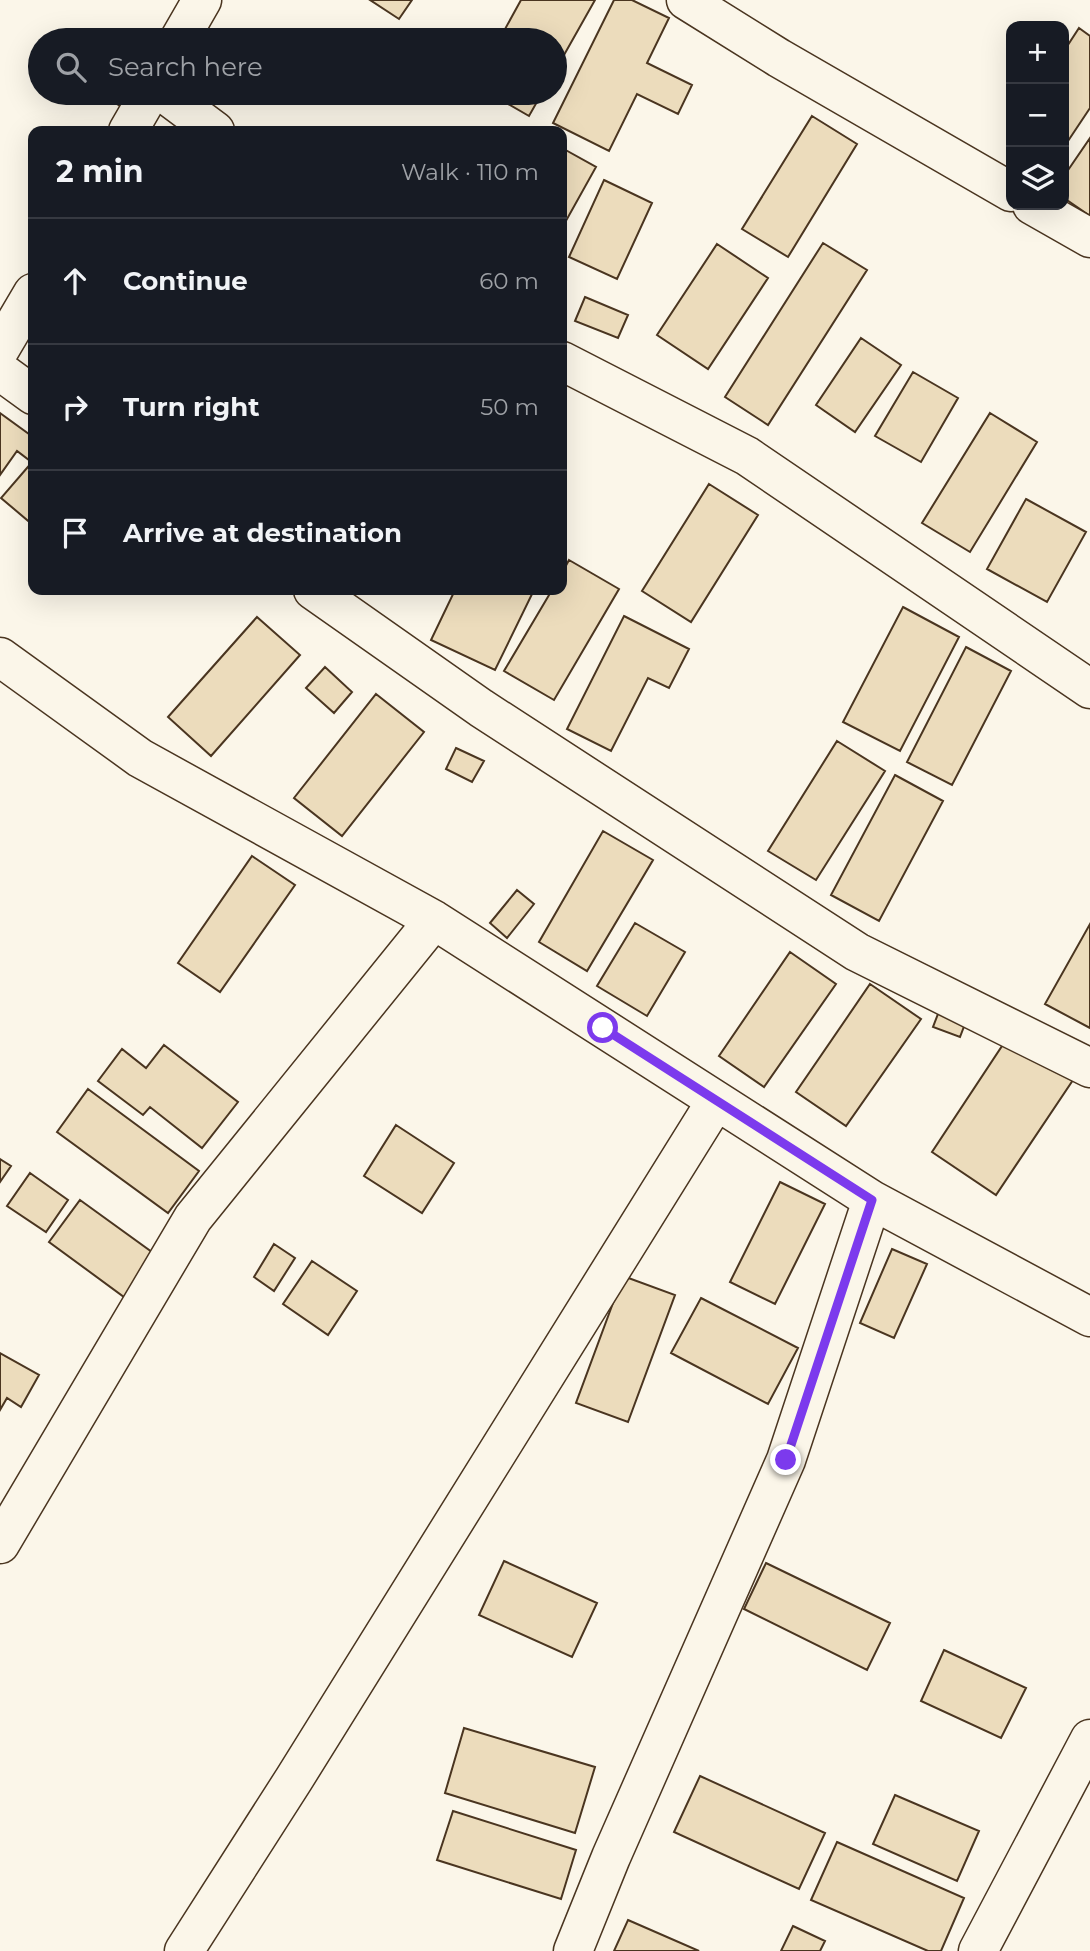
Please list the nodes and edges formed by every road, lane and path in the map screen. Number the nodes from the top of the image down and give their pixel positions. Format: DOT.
graph roads {
  1 [pos="202,0"];
  2 [pos="686,0"];
  3 [pos="187,28"];
  4 [pos="143,105"];
  5 [pos="180,105"];
  6 [pos="131,126"];
  7 [pos="208,126"];
  8 [pos="1006,189"];
  9 [pos="1041,210"];
  10 [pos="1090,238"];
  11 [pos="28,301"];
  12 [pos="0,349"];
  13 [pos="567,364"];
  14 [pos="0,371"];
  15 [pos="28,391"];
  16 [pos="320,595"];
  17 [pos="0,657"];
  18 [pos="1090,689"];
  19 [pos="434,920"];
  20 [pos="1090,1068"];
  21 [pos="716,1101"];
  22 [pos="872,1200"];
  23 [pos="1090,1317"];
  24 [pos="0,1544"];
  25 [pos="1090,1740"];
  26 [pos="184,1951"];
  27 [pos="573,1951"];
  28 [pos="978,1951"];
  1 -- 3 [label="street"];
  2 -- 8 [label="street"];
  4 -- 6 [label="street"];
  5 -- 7 [label="street"];
  9 -- 10 [label="street"];
  11 -- 12 [label="street"];
  13 -- 18 [label="street"];
  14 -- 15 [label="street"];
  16 -- 20 [label="street"];
  17 -- 19 [label="street"];
  19 -- 21 [label="street"];
  19 -- 24 [label="street"];
  21 -- 22 [label="street"];
  21 -- 26 [label="street"];
  22 -- 23 [label="street"];
  22 -- 27 [label="street"];
  25 -- 28 [label="street"];
}
